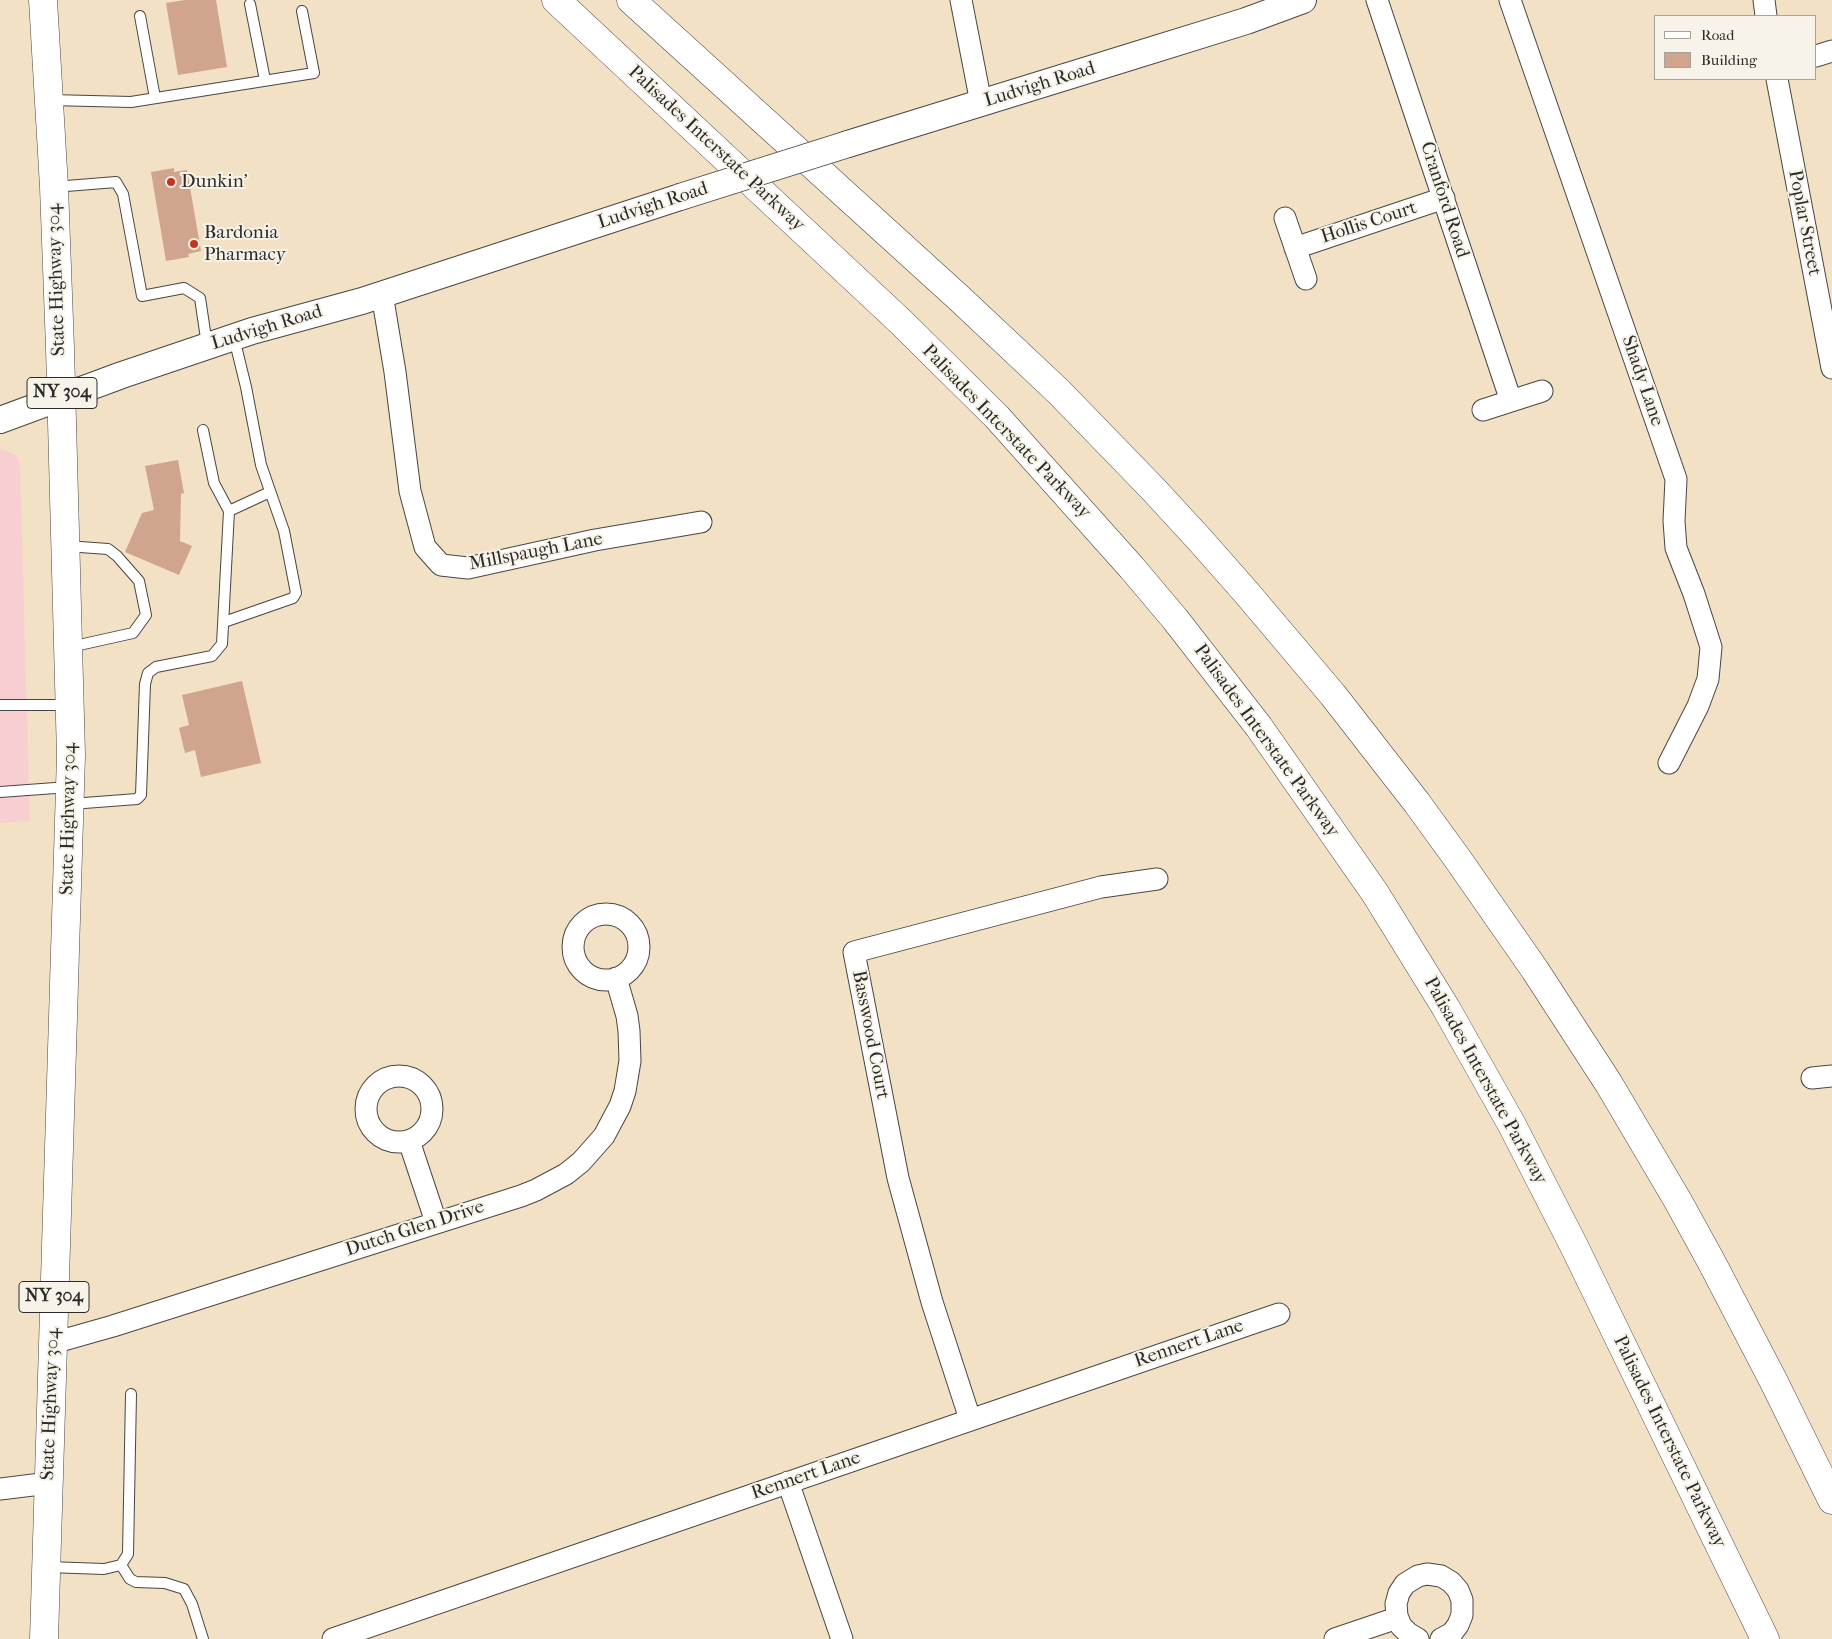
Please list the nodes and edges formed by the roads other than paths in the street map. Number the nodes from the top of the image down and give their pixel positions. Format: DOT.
graph roads {
  1 [pos="43,0"];
  2 [pos="556,0"];
  3 [pos="631,0"];
  4 [pos="961,0"];
  5 [pos="1303,0"];
  6 [pos="1377,0"];
  7 [pos="1510,0"];
  8 [pos="1764,0"];
  9 [pos="250,4"];
  10 [pos="302,11"];
  11 [pos="1766,15"];
  12 [pos="140,16"];
  13 [pos="1832,51"];
  14 [pos="1817,56"];
  15 [pos="265,80"];
  16 [pos="1776,80"];
  17 [pos="155,98"];
  18 [pos="49,100"];
  19 [pos="981,103"];
  20 [pos="54,187"];
  21 [pos="1444,198"];
  22 [pos="1285,218"];
  23 [pos="1295,248"];
  24 [pos="1306,279"];
  25 [pos="382,294"];
  26 [pos="234,338"];
  27 [pos="207,346"];
  28 [pos="1832,368"];
  29 [pos="1542,391"];
  30 [pos="62,397"];
  31 [pos="1511,401"];
  32 [pos="1484,410"];
  33 [pos="0,420"];
  34 [pos="203,430"];
  35 [pos="270,492"];
  36 [pos="229,511"];
  37 [pos="701,522"];
  38 [pos="66,546"];
  39 [pos="224,622"];
  40 [pos="69,647"];
  41 [pos="70,704"];
  42 [pos="0,705"];
  43 [pos="1669,762"];
  44 [pos="0,792"];
  45 [pos="71,796"];
  46 [pos="1157,878"];
  47 [pos="616,978"];
  48 [pos="409,1141"];
  49 [pos="436,1222"];
  50 [pos="1279,1314"];
  51 [pos="53,1343"];
  52 [pos="131,1394"];
  53 [pos="970,1419"];
  54 [pos="788,1482"];
  55 [pos="49,1483"];
  56 [pos="0,1489"];
  57 [pos="1832,1500"];
  58 [pos="121,1565"];
  59 [pos="46,1567"];
  60 [pos="1397,1618"];
  61 [pos="44,1639"];
  62 [pos="203,1639"];
  63 [pos="333,1639"];
  64 [pos="842,1639"];
  65 [pos="1335,1639"];
  66 [pos="1418,1639"];
  67 [pos="1441,1639"];
  68 [pos="1764,1639"];
  1 -- 18 [label="main road, State Highway 304 / NY 304"];
  2 -- 68 [label="main road, Palisades Interstate Parkway"];
  3 -- 57 [label="main road"];
  4 -- 19 [label="street"];
  5 -- 19 [label="street, Ludvigh Road"];
  6 -- 21 [label="street, Cranford Road"];
  7 -- 43 [label="street, Shady Lane"];
  8 -- 11 [label="street"];
  9 -- 15 [label="lane"];
  10 -- 15 [label="lane"];
  12 -- 17 [label="lane"];
  13 -- 14 [label="street"];
  15 -- 17 [label="lane"];
  16 -- 28 [label="street, Poplar Street"];
  17 -- 18 [label="lane"];
  18 -- 20 [label="main road, State Highway 304 / NY 304"];
  19 -- 25 [label="street, Ludvigh Road, bridge"];
  20 -- 27 [label="lane"];
  20 -- 30 [label="main road, State Highway 304 / NY 304"];
  21 -- 23 [label="street, Hollis Court"];
  21 -- 31 [label="street, Cranford Road"];
  22 -- 23 [label="street"];
  23 -- 24 [label="street"];
  25 -- 26 [label="street, Ludvigh Road"];
  25 -- 37 [label="street, Millspaugh Lane"];
  26 -- 27 [label="street, Ludvigh Road"];
  26 -- 35 [label="lane"];
  27 -- 30 [label="street, Ludvigh Road"];
  29 -- 31 [label="street"];
  30 -- 33 [label="street, Ludvigh Road"];
  30 -- 38 [label="main road, State Highway 304 / NY 304"];
  31 -- 32 [label="street"];
  34 -- 36 [label="lane"];
  35 -- 36 [label="lane"];
  35 -- 39 [label="lane"];
  36 -- 39 [label="lane"];
  38 -- 40 [label="main road, State Highway 304 / NY 304"];
  38 -- 40 [label="lane"];
  39 -- 45 [label="lane"];
  40 -- 41 [label="main road, State Highway 304 / NY 304"];
  41 -- 42 [label="lane"];
  41 -- 45 [label="main road, State Highway 304 / NY 304"];
  44 -- 45 [label="lane"];
  45 -- 51 [label="main road, State Highway 304 / NY 304"];
  46 -- 53 [label="street, Basswood Court"];
  47 -- 49 [label="street, Dutch Glen Drive"];
  48 -- 49 [label="street"];
  49 -- 51 [label="street, Dutch Glen Drive"];
  50 -- 53 [label="street, Rennert Lane"];
  51 -- 55 [label="main road, State Highway 304 / NY 304"];
  52 -- 58 [label="lane"];
  53 -- 54 [label="street, Rennert Lane"];
  54 -- 63 [label="street, Rennert Lane"];
  54 -- 64 [label="street"];
  55 -- 56 [label="street"];
  55 -- 59 [label="main road, State Highway 304 / NY 304"];
  58 -- 59 [label="lane"];
  58 -- 62 [label="lane"];
  59 -- 61 [label="main road, State Highway 304 / NY 304"];
  60 -- 65 [label="street"];
  60 -- 66 [label="street"];
  60 -- 67 [label="street"];
}
